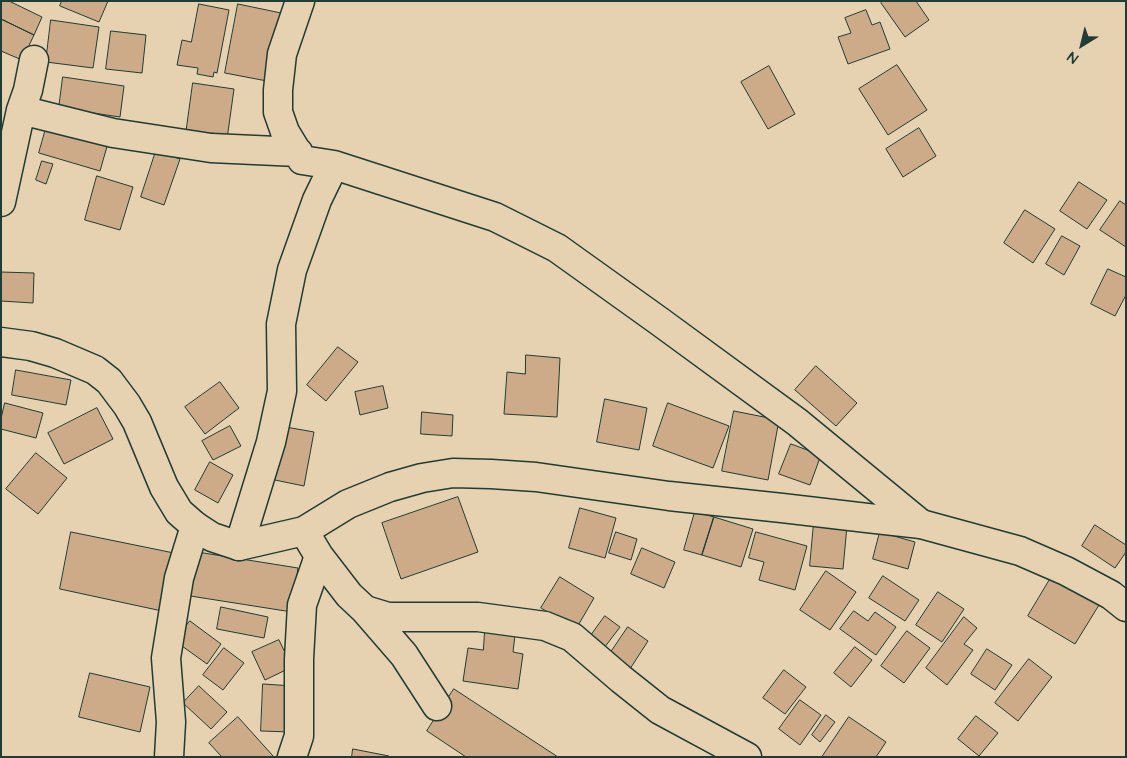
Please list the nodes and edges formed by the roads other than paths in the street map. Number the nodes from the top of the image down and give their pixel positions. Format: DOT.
graph roads {
  1 [pos="300,1"];
  2 [pos="34,60"];
  3 [pos="21,110"];
  4 [pos="298,152"];
  5 [pos="334,165"];
  6 [pos="1,202"];
  7 [pos="1,342"];
  8 [pos="921,524"];
  9 [pos="195,526"];
  10 [pos="304,531"];
  11 [pos="240,546"];
  12 [pos="320,556"];
  13 [pos="1126,607"];
  14 [pos="365,610"];
  15 [pos="437,706"];
  16 [pos="170,757"];
  17 [pos="292,757"];
  18 [pos="747,757"];
  1 -- 4 [label="street"];
  2 -- 3 [label="street"];
  3 -- 4 [label="street"];
  3 -- 6 [label="street"];
  4 -- 5 [label="street"];
  5 -- 8 [label="street"];
  5 -- 11 [label="street"];
  7 -- 9 [label="street"];
  8 -- 10 [label="street"];
  8 -- 13 [label="street"];
  9 -- 11 [label="street"];
  9 -- 16 [label="street"];
  10 -- 11 [label="street"];
  10 -- 12 [label="street"];
  12 -- 14 [label="street"];
  12 -- 17 [label="street"];
  14 -- 15 [label="street"];
  14 -- 18 [label="street"];
}
